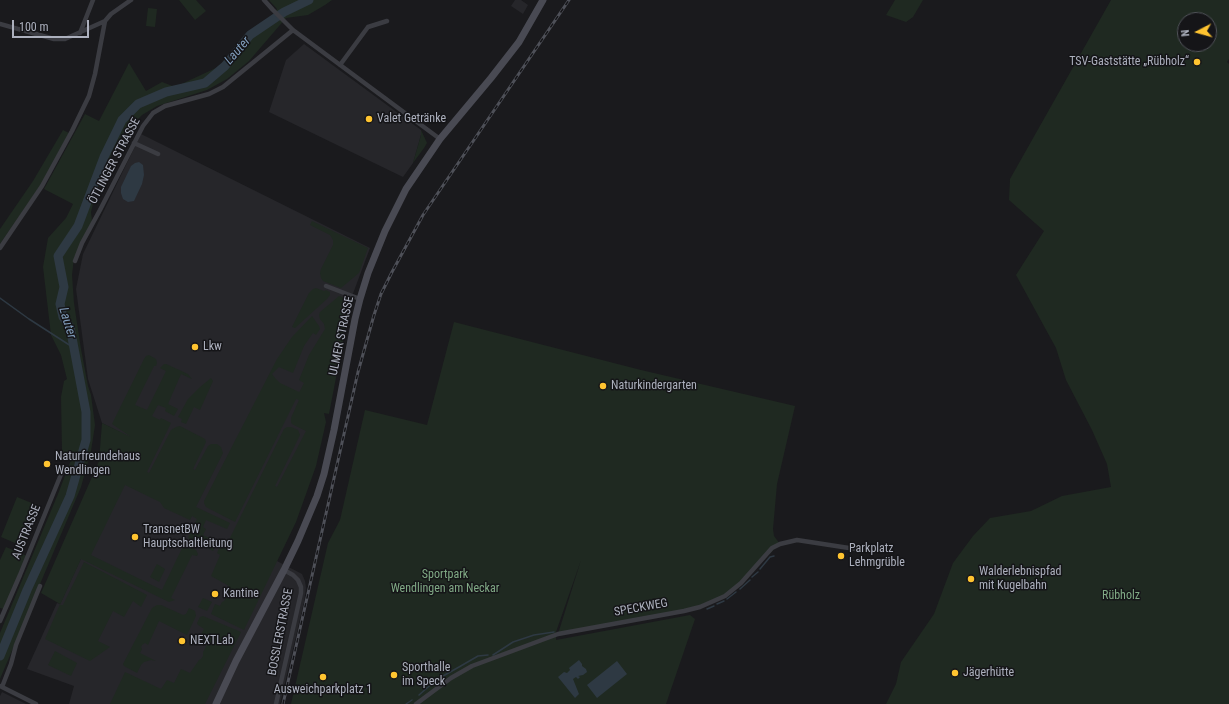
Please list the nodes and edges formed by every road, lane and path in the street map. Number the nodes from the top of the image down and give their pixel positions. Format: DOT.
graph roads {
  1 [pos="93,0"];
  2 [pos="131,0"];
  3 [pos="264,0"];
  4 [pos="543,0"];
  5 [pos="105,21"];
  6 [pos="387,21"];
  7 [pos="0,24"];
  8 [pos="293,30"];
  9 [pos="80,33"];
  10 [pos="340,65"];
  11 [pos="440,139"];
  12 [pos="134,143"];
  13 [pos="158,154"];
  14 [pos="0,248"];
  15 [pos="75,261"];
  16 [pos="326,286"];
  17 [pos="360,299"];
  18 [pos="62,472"];
  19 [pos="862,550"];
  20 [pos="284,570"];
  21 [pos="40,586"];
  22 [pos="0,621"];
  23 [pos="1,687"];
  24 [pos="36,704"];
  25 [pos="216,704"];
  26 [pos="276,704"];
  27 [pos="416,704"];
  1 -- 9 [label="street"];
  2 -- 5 [label="street"];
  3 -- 8 [label="street"];
  4 -- 11 [label="main road, ULMER STRASSE"];
  5 -- 9 [label="street"];
  5 -- 14 [label="street"];
  6 -- 10 [label="street"];
  7 -- 9 [label="street"];
  8 -- 10 [label="street"];
  8 -- 12 [label="street, ÖTLINGER STRASSE"];
  10 -- 11 [label="street"];
  11 -- 17 [label="main road, ULMER STRASSE"];
  12 -- 13 [label="street"];
  12 -- 15 [label="street, ÖTLINGER STRASSE"];
  16 -- 17 [label="street"];
  17 -- 20 [label="main road, ULMER STRASSE"];
  18 -- 22 [label="street, AUSTRASSE"];
  19 -- 27 [label="street, SPECKWEG"];
  20 -- 25 [label="main road, ULMER STRASSE"];
  20 -- 26 [label="street, BOSSLERSTRASSE"];
  21 -- 23 [label="street"];
  23 -- 24 [label="street"];
}
